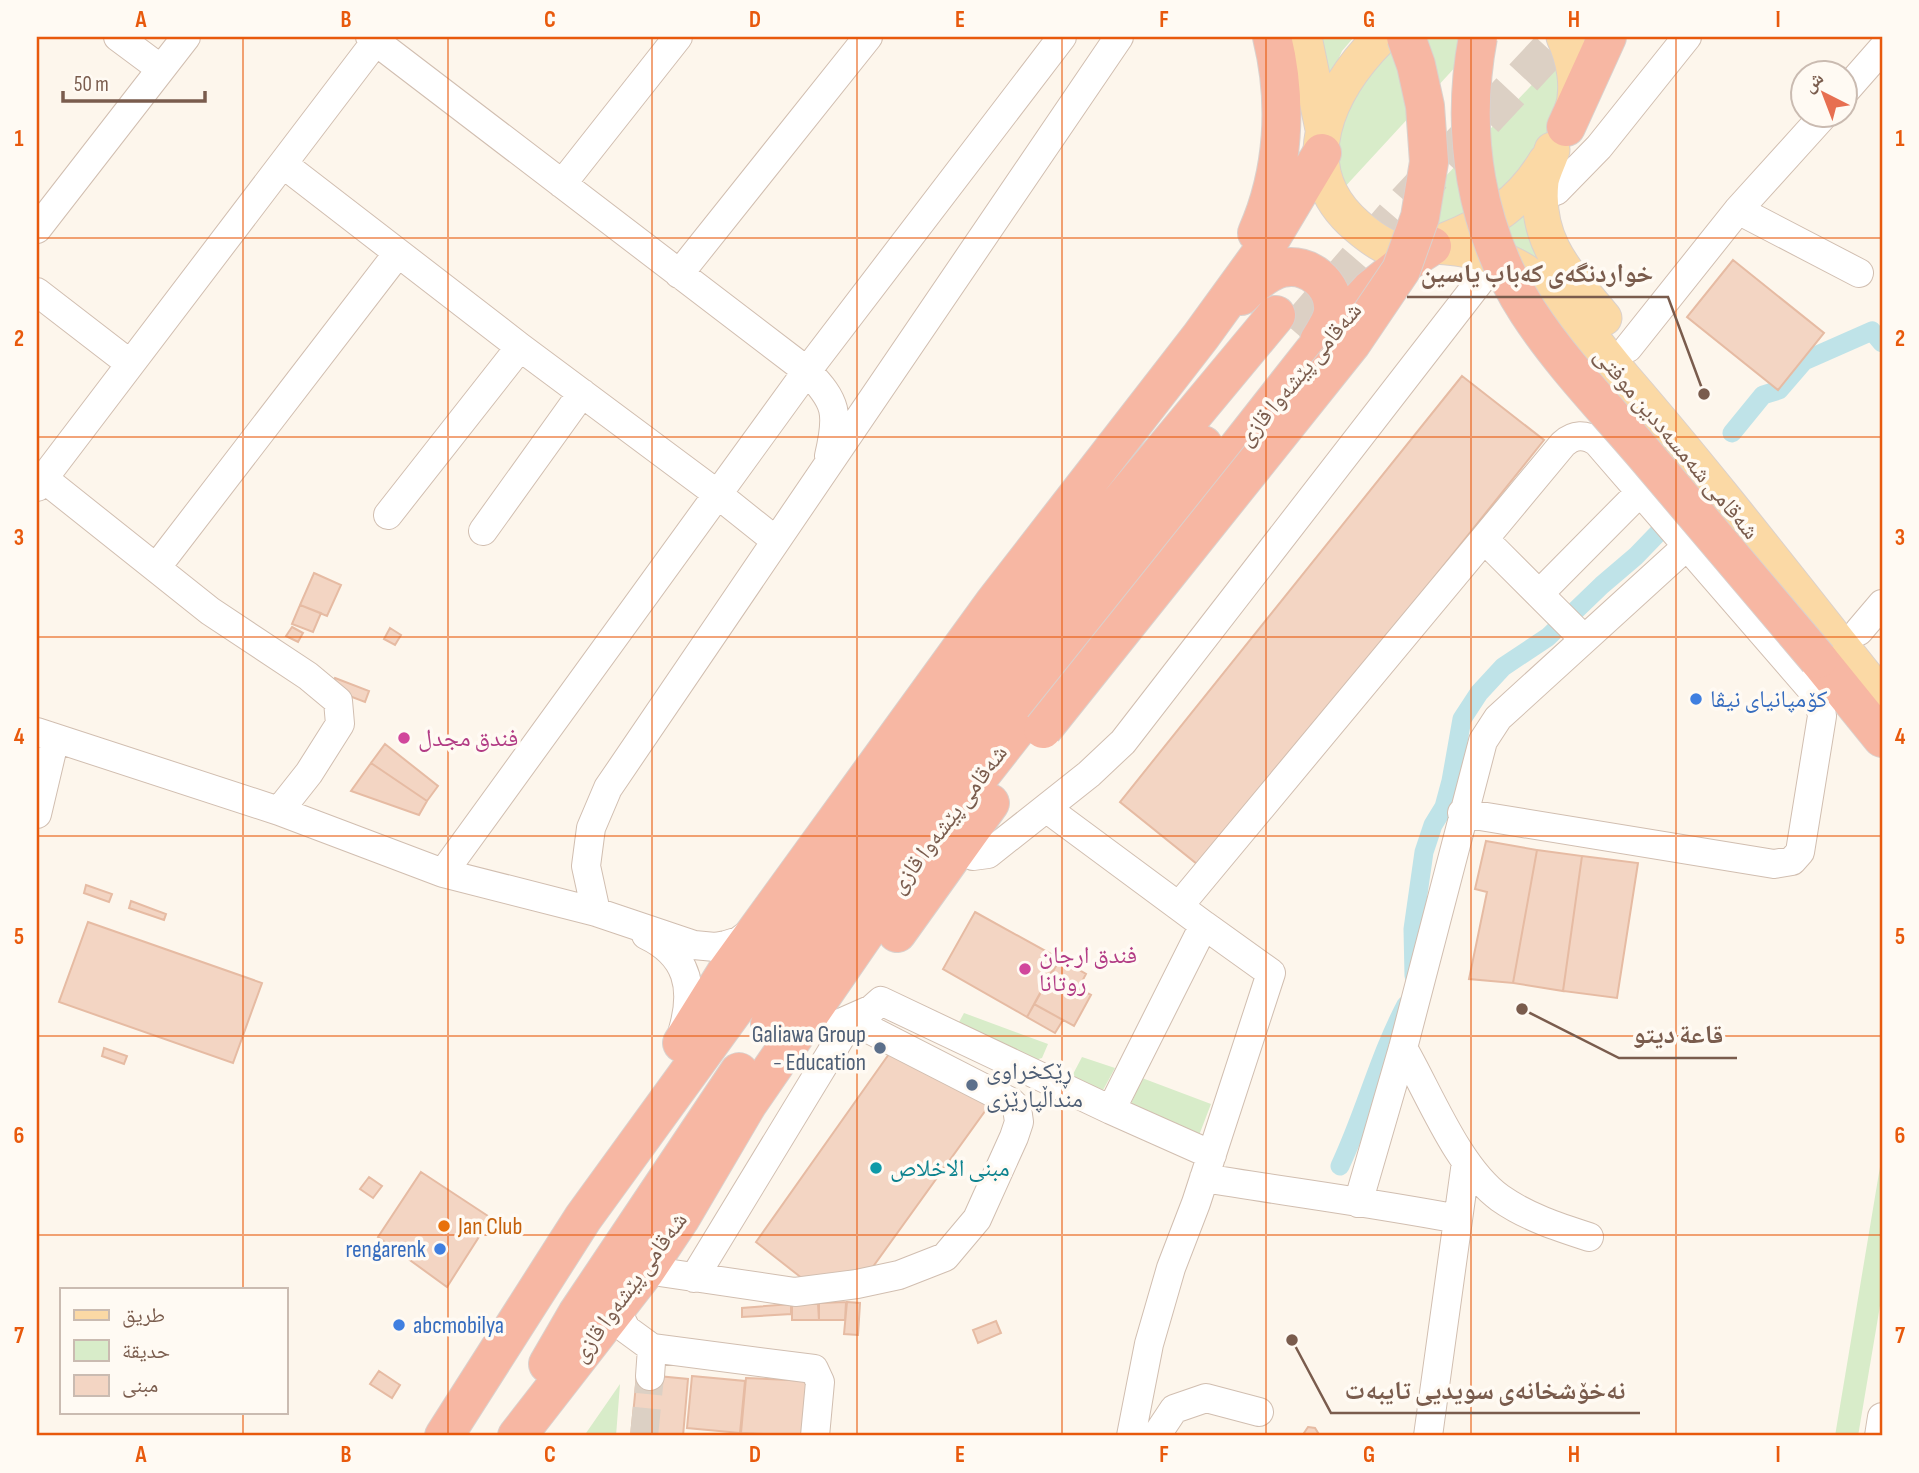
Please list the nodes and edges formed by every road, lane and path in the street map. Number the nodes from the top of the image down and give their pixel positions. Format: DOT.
graph roads {
  1 [pos="118,37"];
  2 [pos="186,37"];
  3 [pos="678,37"];
  4 [pos="868,37"];
  5 [pos="1062,37"];
  6 [pos="1119,37"];
  7 [pos="1272,37"];
  8 [pos="1304,37"];
  9 [pos="1381,37"];
  10 [pos="1406,37"];
  11 [pos="1478,37"];
  12 [pos="1564,37"];
  13 [pos="1607,37"];
  14 [pos="1687,37"];
  15 [pos="373,39"];
  16 [pos="1882,49"];
  17 [pos="161,69"];
  18 [pos="1860,74"];
  19 [pos="1810,130"];
  20 [pos="1559,139"];
  21 [pos="1322,141"];
  22 [pos="283,164"];
  23 [pos="562,184"];
  24 [pos="1541,194"];
  25 [pos="1738,210"];
  26 [pos="37,229"];
  27 [pos="1433,246"];
  28 [pos="398,253"];
  29 [pos="1497,259"];
  30 [pos="1859,273"];
  31 [pos="679,274"];
  32 [pos="37,292"];
  33 [pos="1295,333"];
  34 [pos="1201,336"];
  35 [pos="520,347"];
  36 [pos="1628,348"];
  37 [pos="129,363"];
  38 [pos="807,371"];
  39 [pos="1170,376"];
  40 [pos="582,393"];
  41 [pos="827,466"];
  42 [pos="40,483"];
  43 [pos="1640,492"];
  44 [pos="716,493"];
  45 [pos="388,515"];
  46 [pos="483,531"];
  47 [pos="776,541"];
  48 [pos="1688,545"];
  49 [pos="1495,550"];
  50 [pos="156,568"];
  51 [pos="1539,594"];
  52 [pos="1882,604"];
  53 [pos="1859,631"];
  54 [pos="1584,639"];
  55 [pos="1882,660"];
  56 [pos="1882,697"];
  57 [pos="46,735"];
  58 [pos="1882,738"];
  59 [pos="1046,808"];
  60 [pos="279,811"];
  61 [pos="1462,813"];
  62 [pos="37,814"];
  63 [pos="957,848"];
  64 [pos="443,873"];
  65 [pos="1179,906"];
  66 [pos="596,912"];
  67 [pos="762,923"];
  68 [pos="1204,925"];
  69 [pos="839,1024"];
  70 [pos="1404,1048"];
  71 [pos="673,1059"];
  72 [pos="1111,1110"];
  73 [pos="1466,1162"];
  74 [pos="1208,1166"];
  75 [pos="1358,1203"];
  76 [pos="583,1218"];
  77 [pos="680,1219"];
  78 [pos="1458,1219"];
  79 [pos="1589,1237"];
  80 [pos="646,1270"];
  81 [pos="694,1279"];
  82 [pos="620,1304"];
  83 [pos="1259,1412"];
  84 [pos="1882,1417"];
  85 [pos="444,1436"];
  86 [pos="508,1436"];
  87 [pos="517,1436"];
  88 [pos="815,1436"];
  89 [pos="1131,1436"];
  90 [pos="1156,1436"];
  91 [pos="1428,1436"];
  92 [pos="1879,1436"];
  1 -- 17 [label="street"];
  2 -- 17 [label="street"];
  3 -- 23 [label="street"];
  4 -- 31 [label="street"];
  5 -- 38 [label="street"];
  6 -- 41 [label="street"];
  7 -- 39 [label="highway"];
  8 -- 21 [label="main road"];
  9 -- 21 [label="main road, شەقامی پێشەوا قازی"];
  10 -- 63 [label="highway, bridge"];
  11 -- 58 [label="highway, bridge"];
  12 -- 20 [label="main road, شەقامی پێشەوا قازی"];
  13 -- 20 [label="highway, شەقامی پێشەوا قازی"];
  14 -- 24 [label="street"];
  15 -- 22 [label="street"];
  15 -- 23 [label="street"];
  16 -- 18 [label="street"];
  17 -- 26 [label="street"];
  19 -- 25 [label="street"];
  20 -- 24 [label="main road, شەقامی شەمسەددین موفتی"];
  20 -- 27 [label="main road, شەقامی پێشەوا قازی"];
  21 -- 27 [label="main road, شەقامی پێشەوا قازی"];
  21 -- 34 [label="highway, شەقامی پێشەوا قازی"];
  22 -- 28 [label="street"];
  22 -- 37 [label="street"];
  23 -- 31 [label="street"];
  24 -- 36 [label="main road, شەقامی شەمسەددین موفتی"];
  25 -- 30 [label="street"];
  25 -- 36 [label="street"];
  27 -- 29 [label="main road, شەقامی شەمسەددین موفتی"];
  27 -- 33 [label="highway, شەقامی پێشەوا قازی"];
  28 -- 35 [label="street"];
  28 -- 50 [label="street"];
  29 -- 56 [label="main road, شەقامی شەمسەددین موفتی"];
  29 -- 59 [label="street"];
  31 -- 38 [label="street"];
  32 -- 37 [label="street"];
  33 -- 34 [label="highway"];
  33 -- 76 [label="highway, شەقامی پێشەوا قازی"];
  33 -- 77 [label="highway, شەقامی پێشەوا قازی"];
  33 -- 86 [label="highway, شەقامی پێشەوا قازی"];
  34 -- 39 [label="highway, شەقامی پێشەوا قازی"];
  35 -- 40 [label="street"];
  35 -- 45 [label="street"];
  36 -- 53 [label="main road, شەقامی شەمسەددین موفتی"];
  37 -- 42 [label="street"];
  38 -- 41 [label="street"];
  38 -- 44 [label="street"];
  39 -- 67 [label="highway, شەقامی پێشەوا قازی"];
  40 -- 44 [label="street"];
  40 -- 46 [label="street"];
  41 -- 47 [label="street"];
  42 -- 50 [label="street"];
  43 -- 48 [label="street"];
  43 -- 51 [label="street"];
  43 -- 65 [label="street"];
  44 -- 47 [label="street"];
  44 -- 64 [label="street"];
  47 -- 66 [label="street"];
  48 -- 54 [label="street"];
  48 -- 61 [label="street"];
  49 -- 51 [label="street"];
  50 -- 60 [label="street"];
  51 -- 54 [label="street"];
  52 -- 53 [label="street"];
  53 -- 55 [label="main road, شەقامی شەمسەددین موفتی"];
  54 -- 61 [label="street"];
  57 -- 60 [label="street"];
  57 -- 62 [label="street"];
  59 -- 63 [label="street"];
  59 -- 65 [label="street"];
  60 -- 64 [label="street"];
  61 -- 70 [label="street"];
  63 -- 69 [label="highway"];
  64 -- 66 [label="street"];
  65 -- 68 [label="street"];
  66 -- 67 [label="street"];
  66 -- 71 [label="street"];
  67 -- 71 [label="highway, شەقامی پێشەوا قازی"];
  68 -- 72 [label="street"];
  68 -- 74 [label="street"];
  69 -- 72 [label="street"];
  69 -- 77 [label="highway"];
  69 -- 81 [label="street"];
  69 -- 81 [label="street"];
  70 -- 73 [label="street"];
  70 -- 75 [label="street"];
  71 -- 76 [label="highway, شەقامی پێشەوا قازی"];
  72 -- 74 [label="street"];
  73 -- 78 [label="street"];
  73 -- 79 [label="street"];
  74 -- 75 [label="street"];
  74 -- 89 [label="street"];
  75 -- 78 [label="street"];
  76 -- 85 [label="highway, شەقامی پێشەوا قازی"];
  77 -- 80 [label="highway, شەقامی پێشەوا قازی"];
  78 -- 91 [label="street"];
  80 -- 81 [label="street"];
  80 -- 82 [label="highway, شەقامی پێشەوا قازی"];
  82 -- 87 [label="highway, شەقامی پێشەوا قازی"];
  82 -- 88 [label="street"];
  83 -- 90 [label="street"];
  84 -- 92 [label="street"];
}
